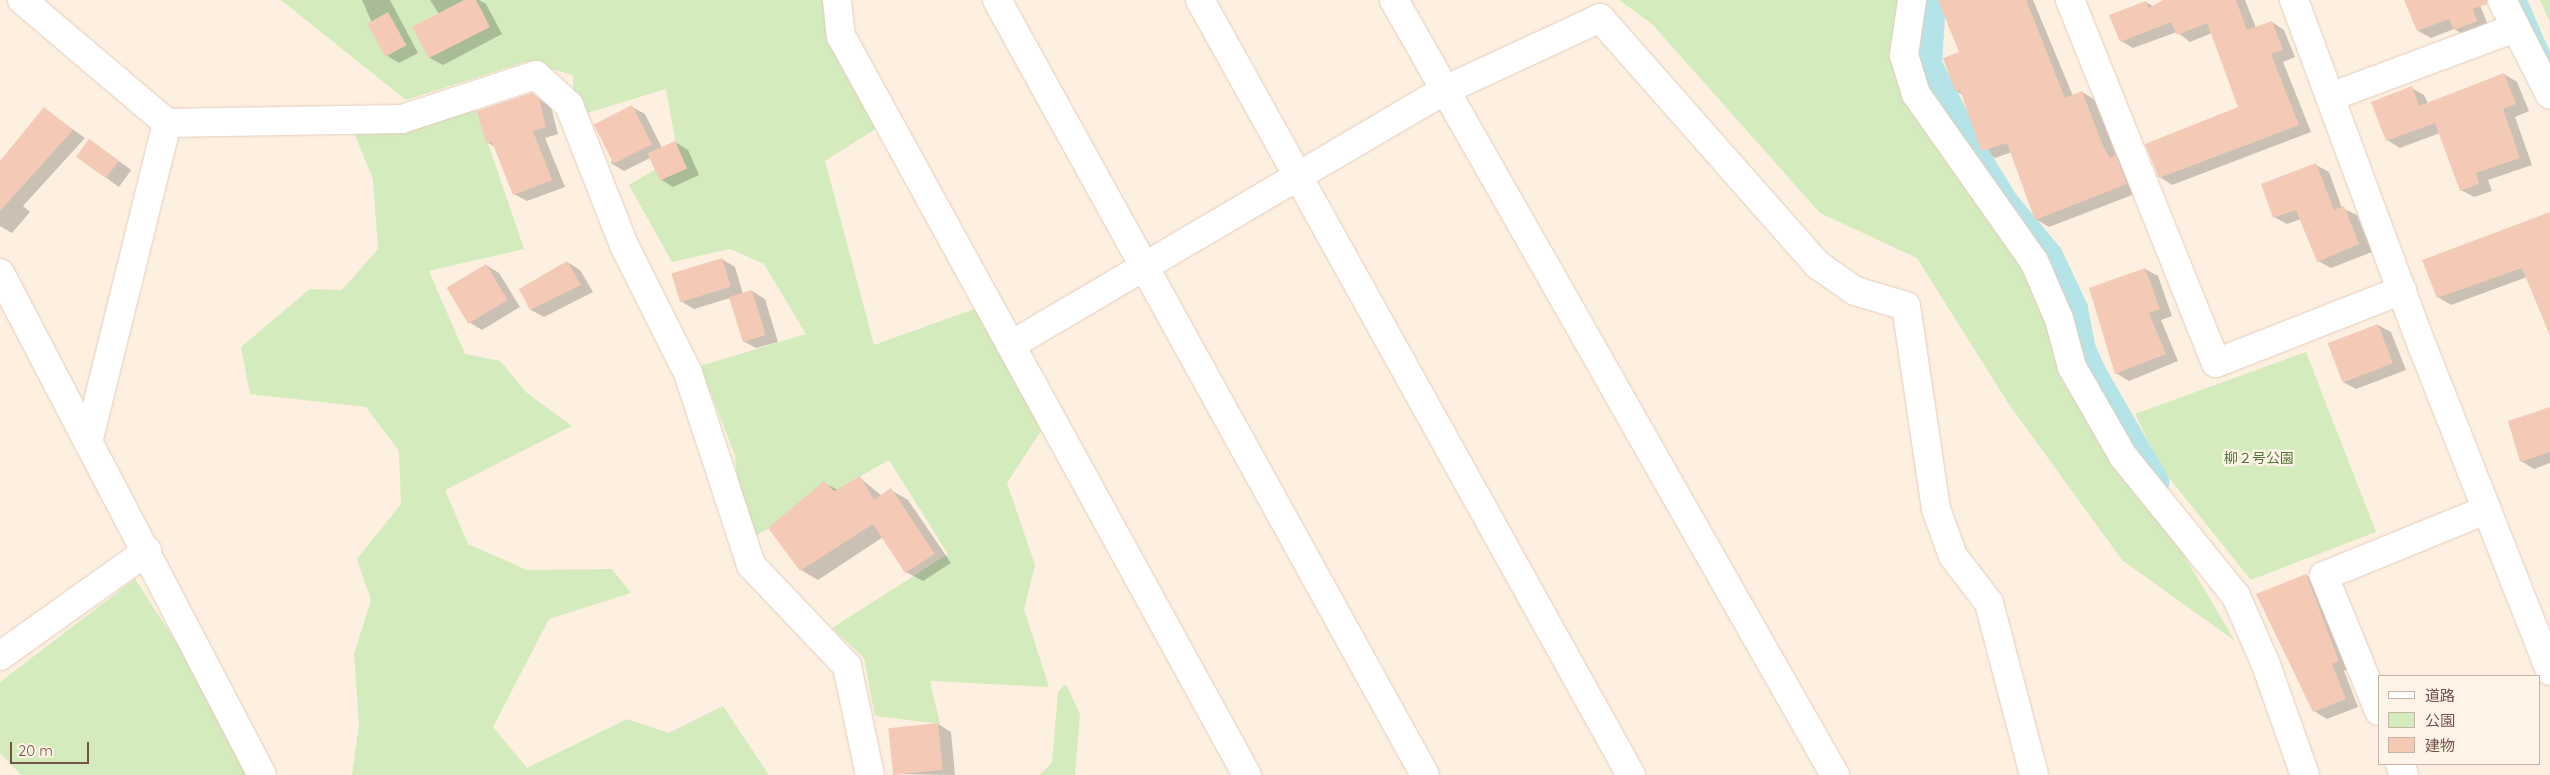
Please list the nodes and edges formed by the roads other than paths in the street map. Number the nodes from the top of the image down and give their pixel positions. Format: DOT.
graph roads {
  1 [pos="22,0"];
  2 [pos="838,0"];
  3 [pos="997,0"];
  4 [pos="1200,0"];
  5 [pos="1394,0"];
  6 [pos="1912,0"];
  7 [pos="2070,0"];
  8 [pos="2294,0"];
  9 [pos="2502,0"];
  10 [pos="2516,28"];
  11 [pos="1443,91"];
  12 [pos="2550,95"];
  13 [pos="2330,98"];
  14 [pos="167,123"];
  15 [pos="1296,176"];
  16 [pos="1143,265"];
  17 [pos="0,273"];
  18 [pos="2402,290"];
  19 [pos="1011,345"];
  20 [pos="88,442"];
  21 [pos="2486,510"];
  22 [pos="148,551"];
  23 [pos="0,656"];
  24 [pos="2550,671"];
  25 [pos="2378,710"];
  26 [pos="2025,771"];
  27 [pos="262,775"];
  28 [pos="870,775"];
  29 [pos="1247,775"];
  30 [pos="1425,775"];
  31 [pos="1631,775"];
  32 [pos="1835,775"];
  33 [pos="2305,775"];
  1 -- 14 [label="street"];
  2 -- 19 [label="street"];
  3 -- 16 [label="street"];
  4 -- 15 [label="street"];
  5 -- 11 [label="street"];
  6 -- 33 [label="street"];
  7 -- 18 [label="street"];
  8 -- 13 [label="street"];
  9 -- 10 [label="street"];
  10 -- 12 [label="street"];
  10 -- 13 [label="street"];
  11 -- 15 [label="street"];
  11 -- 26 [label="street"];
  11 -- 32 [label="street"];
  13 -- 18 [label="street"];
  14 -- 20 [label="street"];
  14 -- 28 [label="street"];
  15 -- 16 [label="street"];
  15 -- 31 [label="street"];
  16 -- 19 [label="street"];
  16 -- 30 [label="street"];
  17 -- 20 [label="street"];
  18 -- 21 [label="street"];
  19 -- 29 [label="street"];
  20 -- 22 [label="street"];
  21 -- 24 [label="street"];
  21 -- 25 [label="street"];
  22 -- 23 [label="street"];
  22 -- 27 [label="street"];
}
